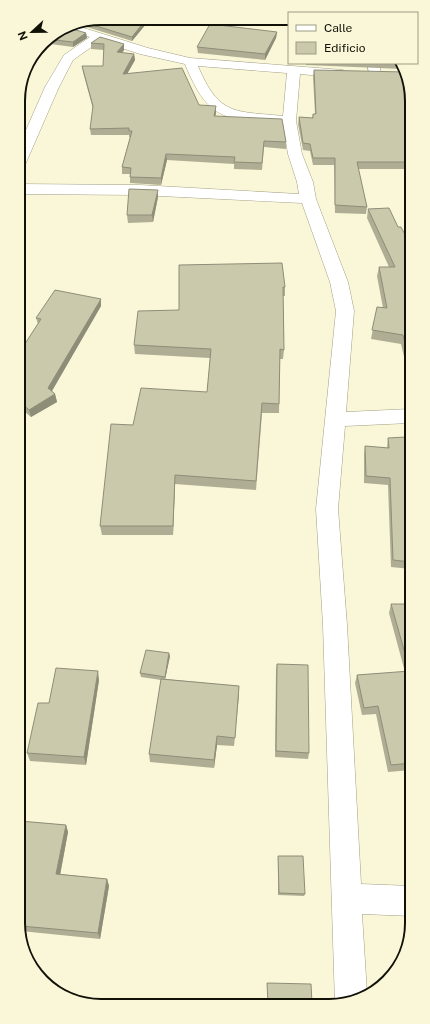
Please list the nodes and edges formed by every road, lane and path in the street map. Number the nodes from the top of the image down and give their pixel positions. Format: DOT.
graph roads {
  1 [pos="76,29"];
  2 [pos="98,37"];
  3 [pos="190,62"];
  4 [pos="374,69"];
  5 [pos="294,71"];
  6 [pos="390,74"];
  7 [pos="289,120"];
  8 [pos="25,149"];
  9 [pos="25,189"];
  10 [pos="308,199"];
  11 [pos="405,416"];
  12 [pos="334,420"];
  13 [pos="346,898"];
  14 [pos="405,901"];
  15 [pos="351,995"];
  1 -- 2 [label="street"];
  2 -- 3 [label="street"];
  2 -- 8 [label="street"];
  3 -- 5 [label="street"];
  3 -- 7 [label="street"];
  4 -- 5 [label="street"];
  4 -- 6 [label="street"];
  5 -- 7 [label="street"];
  7 -- 10 [label="street"];
  9 -- 10 [label="street"];
  10 -- 12 [label="street"];
  11 -- 12 [label="street"];
  12 -- 13 [label="street"];
  13 -- 14 [label="street"];
  13 -- 15 [label="street"];
}
